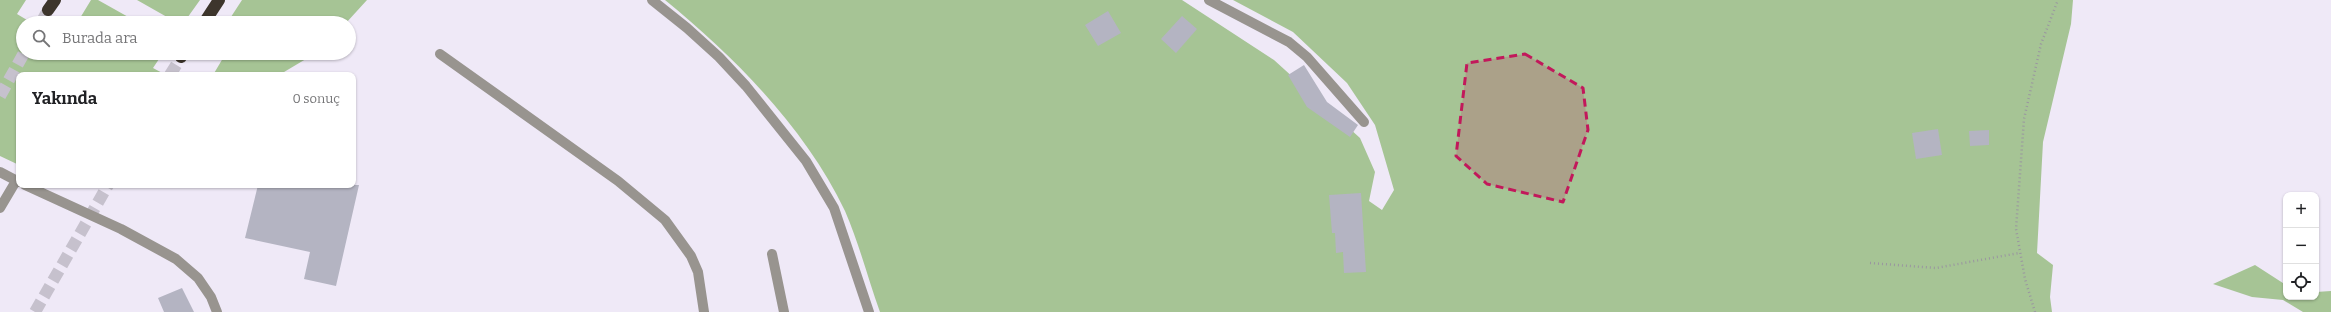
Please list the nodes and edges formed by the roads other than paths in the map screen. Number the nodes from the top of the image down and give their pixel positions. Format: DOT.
graph roads {
  1 [pos="219,0"];
  2 [pos="652,0"];
  3 [pos="1209,0"];
  4 [pos="209,16"];
  5 [pos="440,54"];
  6 [pos="1364,122"];
  7 [pos="0,172"];
  8 [pos="16,181"];
  9 [pos="16,188"];
  10 [pos="31,188"];
  11 [pos="0,208"];
  12 [pos="772,254"];
  13 [pos="217,312"];
  14 [pos="704,312"];
  15 [pos="784,312"];
  16 [pos="869,312"];
  1 -- 4 [label="highway"];
  2 -- 16 [label="street"];
  3 -- 6 [label="street"];
  5 -- 14 [label="street"];
  7 -- 8 [label="street"];
  9 -- 11 [label="street"];
  10 -- 13 [label="street"];
  12 -- 15 [label="street"];
}
